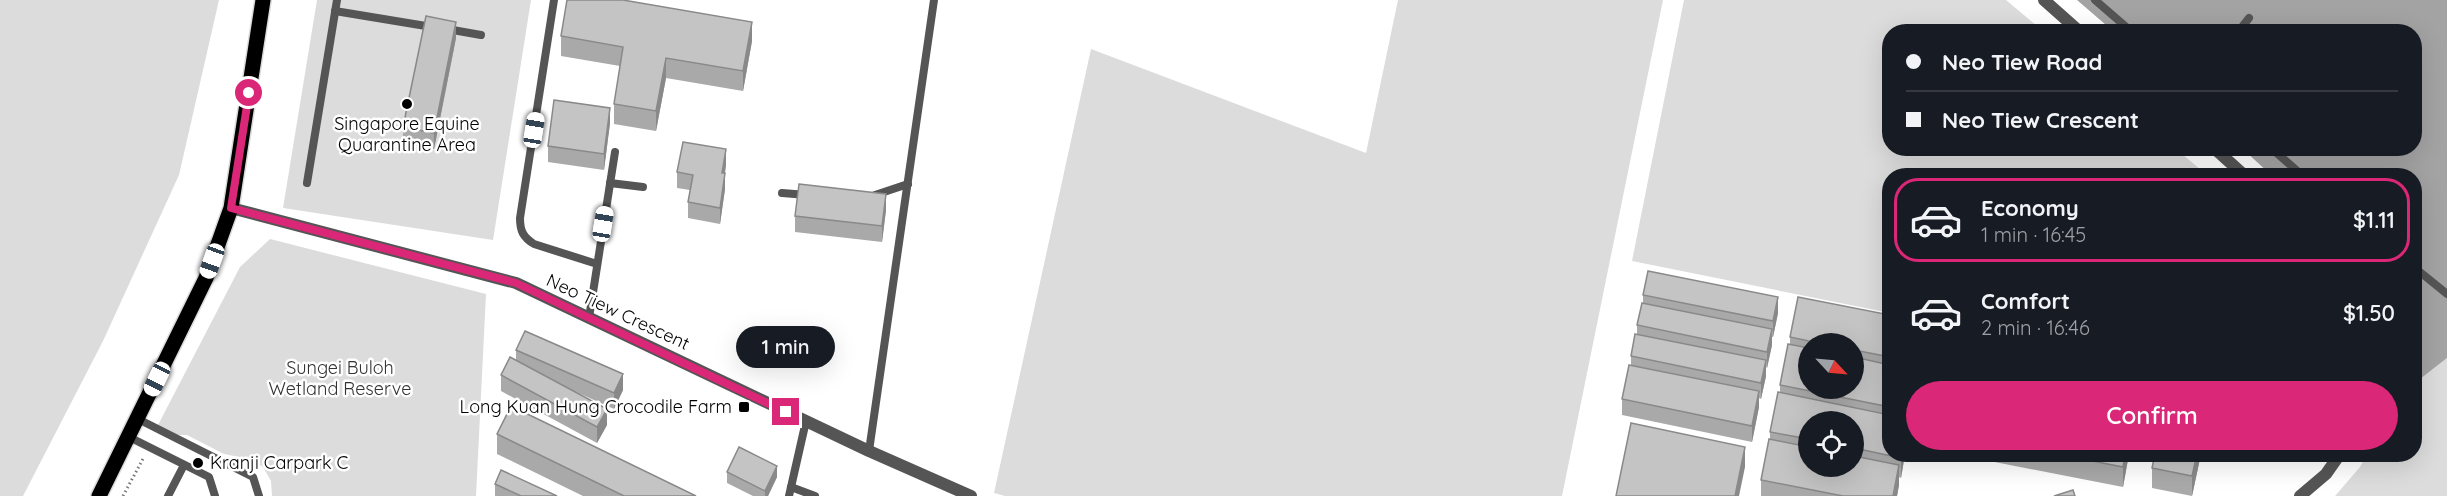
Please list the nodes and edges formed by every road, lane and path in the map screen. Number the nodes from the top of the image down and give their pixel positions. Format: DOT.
graph roads {
  1 [pos="263,0"];
  2 [pos="337,0"];
  3 [pos="554,0"];
  4 [pos="934,0"];
  5 [pos="2044,0"];
  6 [pos="2095,0"];
  7 [pos="336,11"];
  8 [pos="2249,18"];
  9 [pos="2071,24"];
  10 [pos="2123,24"];
  11 [pos="2244,24"];
  12 [pos="481,35"];
  13 [pos="615,152"];
  14 [pos="2223,156"];
  15 [pos="2280,156"];
  16 [pos="2236,168"];
  17 [pos="2294,168"];
  18 [pos="307,183"];
  19 [pos="610,183"];
  20 [pos="908,184"];
  21 [pos="643,187"];
  22 [pos="782,193"];
  23 [pos="816,196"];
  24 [pos="871,196"];
  25 [pos="231,208"];
  26 [pos="597,264"];
  27 [pos="2422,274"];
  28 [pos="2447,294"];
  29 [pos="589,318"];
  30 [pos="138,419"];
  31 [pos="806,421"];
  32 [pos="129,437"];
  33 [pos="149,447"];
  34 [pos="868,451"];
  35 [pos="2334,462"];
  36 [pos="184,465"];
  37 [pos="791,487"];
  38 [pos="99,496"];
  39 [pos="123,496"];
  40 [pos="168,496"];
  41 [pos="216,496"];
  42 [pos="259,496"];
  43 [pos="789,496"];
  44 [pos="815,496"];
  45 [pos="971,496"];
  46 [pos="2300,496"];
  1 -- 25 [label="main road"];
  2 -- 7 [label="lane"];
  3 -- 26 [label="lane"];
  4 -- 20 [label="lane"];
  5 -- 9 [label="street"];
  6 -- 10 [label="lane"];
  7 -- 12 [label="lane"];
  7 -- 18 [label="lane"];
  8 -- 11 [label="lane"];
  13 -- 19 [label="lane"];
  14 -- 16 [label="street"];
  15 -- 17 [label="lane"];
  19 -- 21 [label="lane"];
  19 -- 26 [label="lane"];
  20 -- 24 [label="lane"];
  20 -- 34 [label="lane"];
  22 -- 23 [label="lane"];
  25 -- 29 [label="street, Neo Tiew Crescent"];
  25 -- 30 [label="main road"];
  26 -- 29 [label="lane"];
  27 -- 28 [label="lane"];
  29 -- 31 [label="street, Neo Tiew Crescent"];
  30 -- 32 [label="main road"];
  30 -- 42 [label="lane"];
  31 -- 34 [label="street, Neo Tiew Crescent"];
  31 -- 37 [label="lane"];
  32 -- 33 [label="lane"];
  32 -- 38 [label="main road"];
  33 -- 36 [label="lane"];
  33 -- 39 [label="path"];
  34 -- 45 [label="street, Neo Tiew Crescent"];
  35 -- 46 [label="street"];
  36 -- 40 [label="lane"];
  36 -- 41 [label="lane"];
  37 -- 43 [label="lane"];
  37 -- 44 [label="lane"];
}
